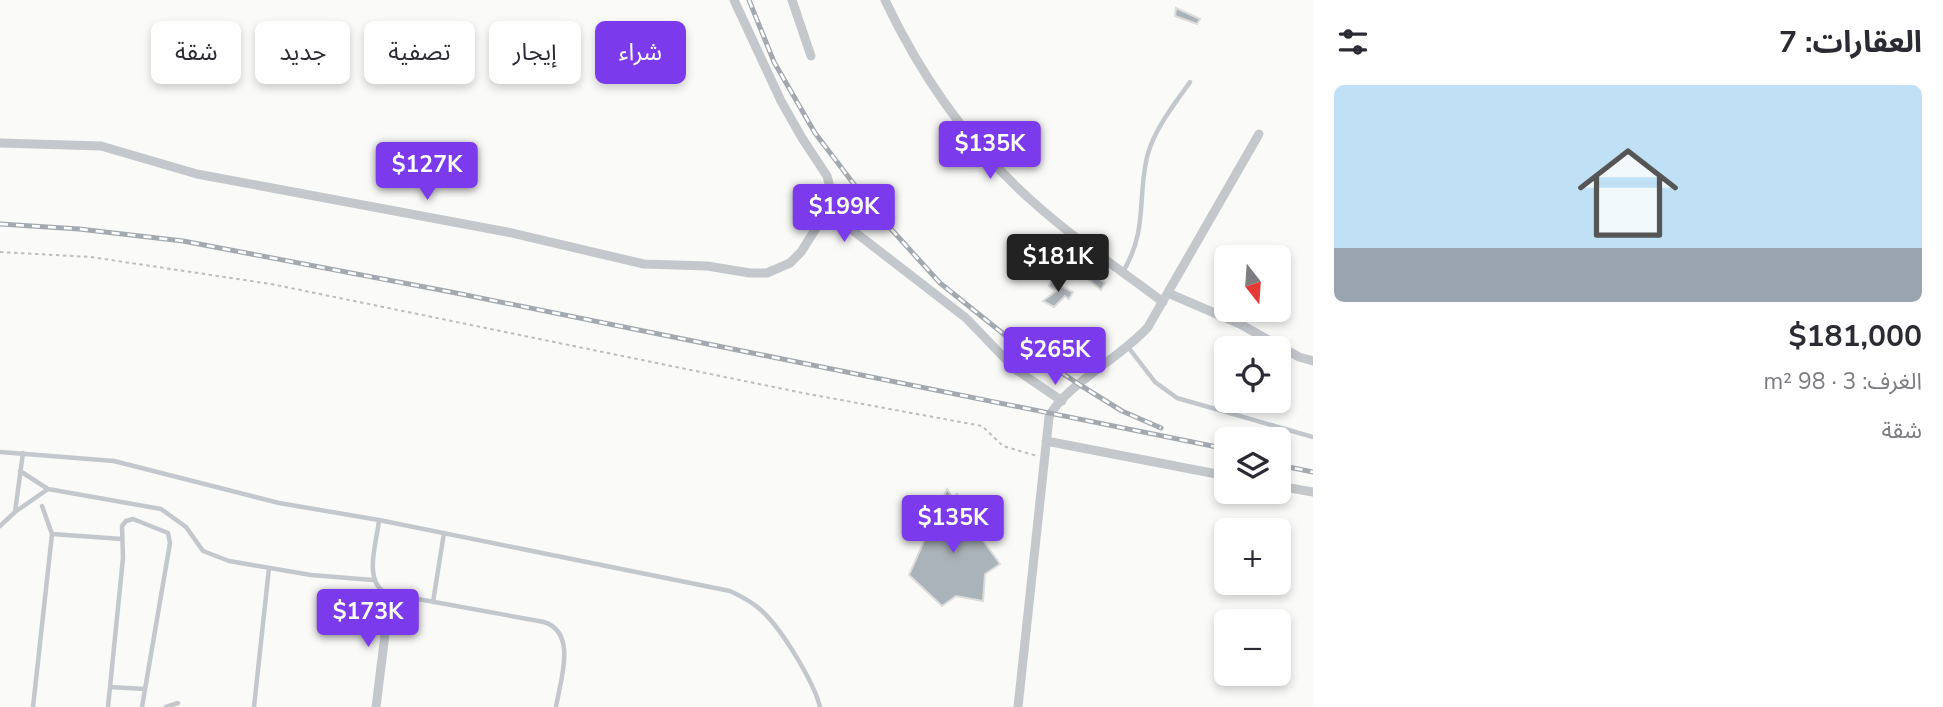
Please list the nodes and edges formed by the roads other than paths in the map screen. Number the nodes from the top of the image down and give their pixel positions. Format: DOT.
graph roads {
  1 [pos="734,0"];
  2 [pos="792,0"];
  3 [pos="885,0"];
  4 [pos="811,56"];
  5 [pos="1191,82"];
  6 [pos="1259,134"];
  7 [pos="0,143"];
  8 [pos="836,209"];
  9 [pos="1123,272"];
  10 [pos="1166,297"];
  11 [pos="1127,347"];
  12 [pos="1313,361"];
  13 [pos="1062,401"];
  14 [pos="1313,438"];
  15 [pos="1046,441"];
  16 [pos="0,452"];
  17 [pos="23,453"];
  18 [pos="20,471"];
  19 [pos="1214,473"];
  20 [pos="1291,488"];
  21 [pos="48,489"];
  22 [pos="1313,492"];
  23 [pos="42,506"];
  24 [pos="15,512"];
  25 [pos="379,520"];
  26 [pos="0,526"];
  27 [pos="444,533"];
  28 [pos="52,534"];
  29 [pos="122,539"];
  30 [pos="268,568"];
  31 [pos="373,579"];
  32 [pos="390,594"];
  33 [pos="433,602"];
  34 [pos="110,687"];
  35 [pos="145,689"];
  36 [pos="178,704"];
  37 [pos="33,707"];
  38 [pos="108,707"];
  39 [pos="142,707"];
  40 [pos="166,707"];
  41 [pos="254,707"];
  42 [pos="376,707"];
  43 [pos="556,707"];
  44 [pos="820,707"];
  45 [pos="1018,707"];
  1 -- 8 [label="street"];
  2 -- 4 [label="street"];
  3 -- 9 [label="street"];
  5 -- 9 [label="lane"];
  6 -- 10 [label="street"];
  7 -- 8 [label="street"];
  8 -- 13 [label="street"];
  9 -- 10 [label="street"];
  10 -- 11 [label="street"];
  10 -- 12 [label="street"];
  11 -- 13 [label="street"];
  11 -- 14 [label="lane"];
  13 -- 15 [label="street"];
  15 -- 19 [label="street"];
  15 -- 45 [label="street"];
  16 -- 17 [label="lane"];
  17 -- 18 [label="lane"];
  17 -- 25 [label="lane"];
  18 -- 21 [label="lane"];
  18 -- 24 [label="lane"];
  20 -- 22 [label="street"];
  21 -- 24 [label="lane"];
  21 -- 30 [label="lane"];
  23 -- 28 [label="lane"];
  24 -- 26 [label="lane"];
  25 -- 27 [label="lane"];
  25 -- 31 [label="lane"];
  27 -- 33 [label="lane"];
  27 -- 44 [label="lane"];
  28 -- 29 [label="lane"];
  28 -- 37 [label="lane"];
  29 -- 34 [label="lane"];
  29 -- 35 [label="lane"];
  30 -- 31 [label="lane"];
  30 -- 41 [label="lane"];
  31 -- 32 [label="lane"];
  32 -- 33 [label="lane"];
  32 -- 42 [label="street"];
  33 -- 43 [label="lane"];
  34 -- 35 [label="lane"];
  34 -- 38 [label="lane"];
  35 -- 39 [label="lane"];
  36 -- 40 [label="lane"];
}
